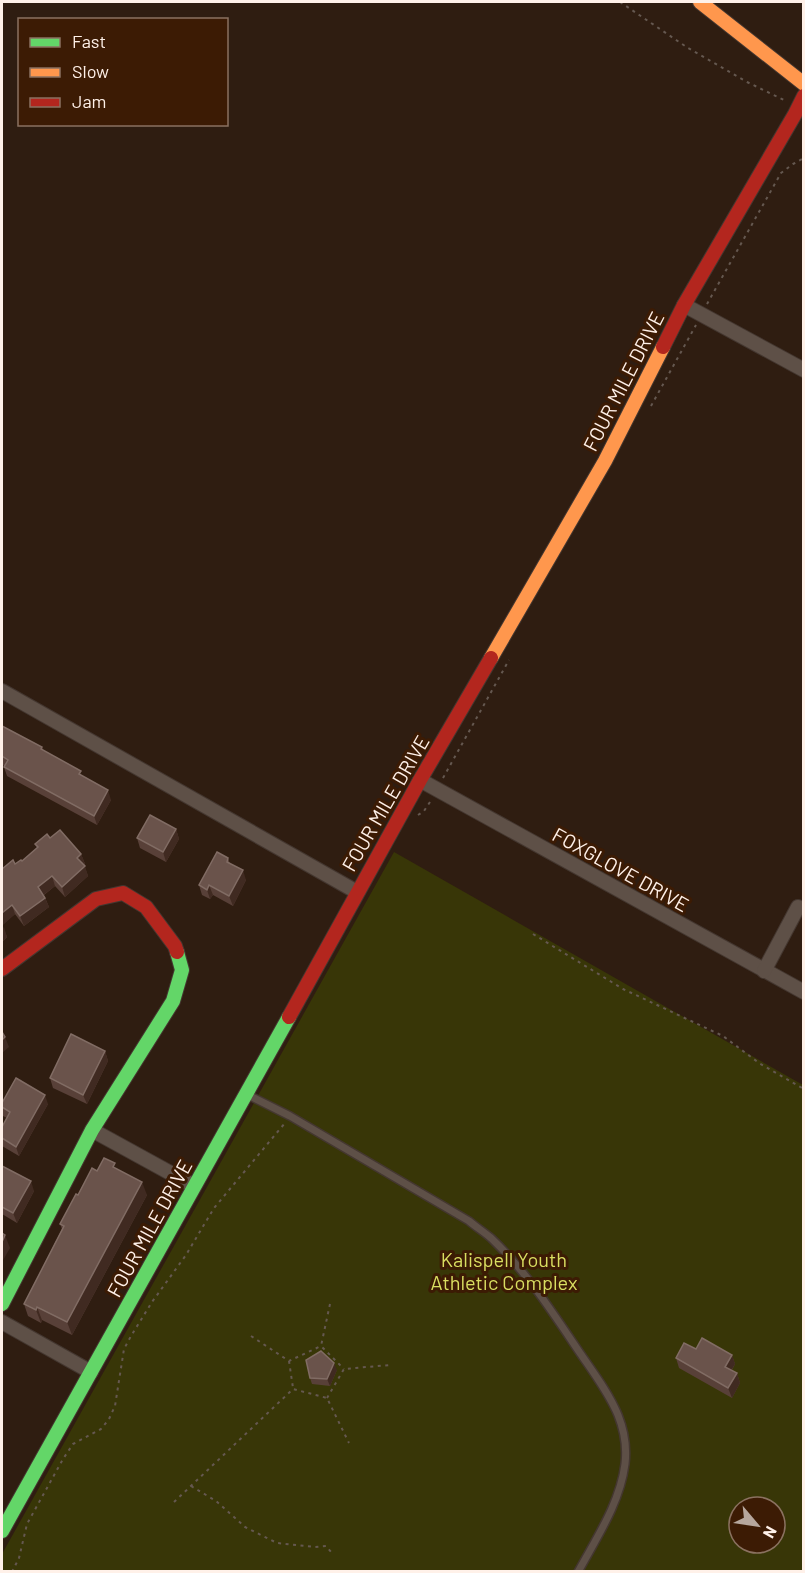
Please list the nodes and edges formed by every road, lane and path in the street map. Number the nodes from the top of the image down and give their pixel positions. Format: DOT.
graph roads {
  1 [pos="620,2"];
  2 [pos="700,2"];
  3 [pos="804,84"];
  4 [pos="804,96"];
  5 [pos="785,100"];
  6 [pos="684,304"];
  7 [pos="804,370"];
  8 [pos="2,691"];
  9 [pos="420,780"];
  10 [pos="357,892"];
  11 [pos="798,907"];
  12 [pos="533,934"];
  13 [pos="2,969"];
  14 [pos="764,971"];
  15 [pos="804,992"];
  16 [pos="804,1089"];
  17 [pos="246,1094"];
  18 [pos="290,1116"];
  19 [pos="92,1130"];
  20 [pos="195,1186"];
  21 [pos="2,1304"];
  22 [pos="330,1304"];
  23 [pos="2,1322"];
  24 [pos="251,1336"];
  25 [pos="321,1346"];
  26 [pos="289,1361"];
  27 [pos="390,1365"];
  28 [pos="344,1369"];
  29 [pos="91,1372"];
  30 [pos="293,1389"];
  31 [pos="327,1398"];
  32 [pos="349,1443"];
  33 [pos="191,1486"];
  34 [pos="174,1502"];
  35 [pos="2,1531"];
  36 [pos="332,1552"];
  37 [pos="12,1572"];
  38 [pos="578,1572"];
  1 -- 5 [label="path"];
  2 -- 3 [label="main road"];
  4 -- 6 [label="main road, FOUR MILE DRIVE"];
  6 -- 7 [label="street"];
  6 -- 9 [label="main road, FOUR MILE DRIVE"];
  8 -- 10 [label="street"];
  9 -- 10 [label="main road, FOUR MILE DRIVE"];
  9 -- 14 [label="street, FOXGLOVE DRIVE"];
  10 -- 17 [label="main road, FOUR MILE DRIVE"];
  11 -- 14 [label="street"];
  12 -- 16 [label="path"];
  13 -- 19 [label="main road"];
  14 -- 15 [label="street, FOXGLOVE DRIVE"];
  17 -- 18 [label="lane"];
  17 -- 20 [label="main road, FOUR MILE DRIVE"];
  18 -- 37 [label="path"];
  18 -- 38 [label="lane"];
  19 -- 20 [label="street"];
  19 -- 21 [label="main road"];
  20 -- 29 [label="main road, FOUR MILE DRIVE"];
  22 -- 25 [label="path"];
  23 -- 29 [label="street"];
  24 -- 26 [label="path"];
  25 -- 26 [label="path"];
  25 -- 28 [label="path"];
  26 -- 30 [label="path"];
  27 -- 28 [label="path"];
  28 -- 31 [label="path"];
  29 -- 35 [label="main road, FOUR MILE DRIVE"];
  30 -- 31 [label="path"];
  30 -- 33 [label="path"];
  31 -- 32 [label="path"];
  33 -- 34 [label="path"];
  33 -- 36 [label="path"];
}
